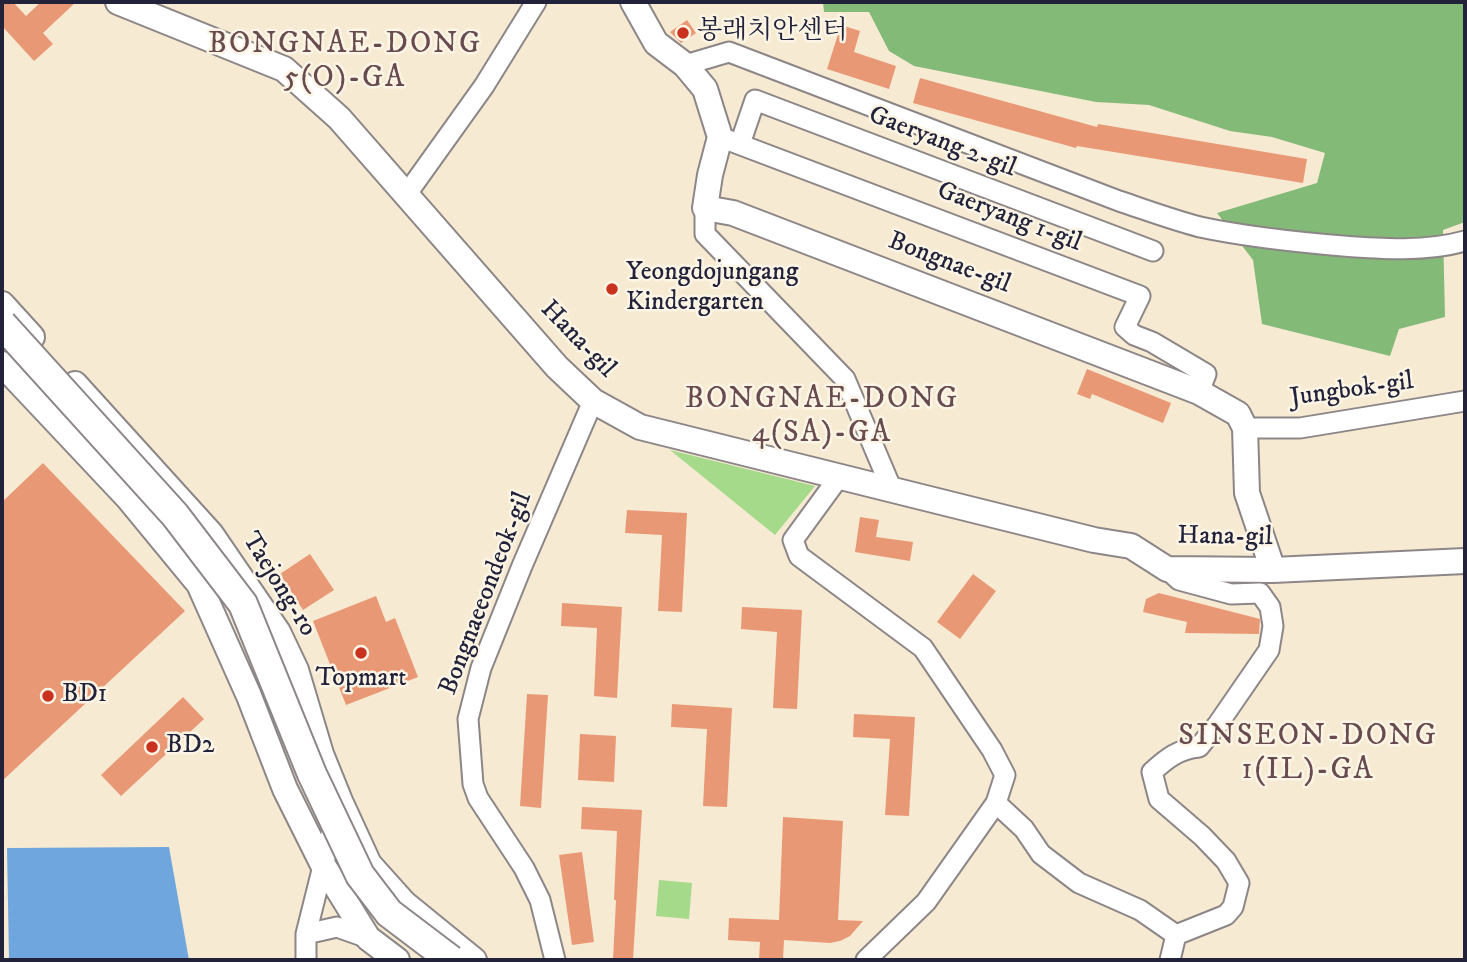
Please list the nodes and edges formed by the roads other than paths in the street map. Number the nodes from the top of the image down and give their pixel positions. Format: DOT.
graph roads {
  1 [pos="118,2"];
  2 [pos="536,2"];
  3 [pos="633,2"];
  4 [pos="685,65"];
  5 [pos="730,140"];
  6 [pos="407,195"];
  7 [pos="705,208"];
  8 [pos="1465,241"];
  9 [pos="1153,251"];
  10 [pos="2,304"];
  11 [pos="2,324"];
  12 [pos="2,348"];
  13 [pos="2,364"];
  14 [pos="1199,392"];
  15 [pos="593,401"];
  16 [pos="1465,401"];
  17 [pos="1245,428"];
  18 [pos="839,477"];
  19 [pos="892,490"];
  20 [pos="1465,561"];
  21 [pos="1167,569"];
  22 [pos="1273,570"];
  23 [pos="340,802"];
  24 [pos="996,803"];
  25 [pos="323,865"];
  26 [pos="306,934"];
  27 [pos="1175,935"];
  28 [pos="368,938"];
  29 [pos="306,960"];
  30 [pos="397,960"];
  31 [pos="424,960"];
  32 [pos="451,960"];
  33 [pos="474,960"];
  34 [pos="555,960"];
  35 [pos="866,960"];
  36 [pos="1170,960"];
  1 -- 6 [label="main road, Hana-gil"];
  2 -- 6 [label="street"];
  3 -- 4 [label="main road"];
  4 -- 5 [label="main road"];
  4 -- 8 [label="street"];
  5 -- 7 [label="main road"];
  5 -- 9 [label="street, Gaeryang 2-gil"];
  5 -- 14 [label="street, Gaeryang 1-gil"];
  6 -- 15 [label="main road, Hana-gil"];
  7 -- 14 [label="main road, Bongnae-gil"];
  7 -- 19 [label="street"];
  10 -- 23 [label="main road, Taejong-ro"];
  11 -- 32 [label="highway, bridge"];
  12 -- 31 [label="highway"];
  13 -- 25 [label="main road"];
  14 -- 17 [label="main road, Bongnae-gil"];
  15 -- 18 [label="main road, Hana-gil"];
  15 -- 34 [label="street, Bongnaeeondeok-gil"];
  16 -- 17 [label="street, Jungbok-gil"];
  17 -- 22 [label="main road"];
  18 -- 19 [label="main road, Hana-gil"];
  18 -- 24 [label="street"];
  19 -- 21 [label="main road, Hana-gil"];
  20 -- 22 [label="main road, Hana-gil"];
  21 -- 22 [label="main road, Hana-gil"];
  21 -- 27 [label="street"];
  23 -- 25 [label="street"];
  23 -- 33 [label="main road, Taejong-ro"];
  24 -- 27 [label="street"];
  24 -- 35 [label="street"];
  25 -- 26 [label="street"];
  25 -- 28 [label="main road"];
  26 -- 28 [label="street"];
  26 -- 29 [label="street"];
  27 -- 36 [label="street"];
  28 -- 30 [label="main road"];
}
